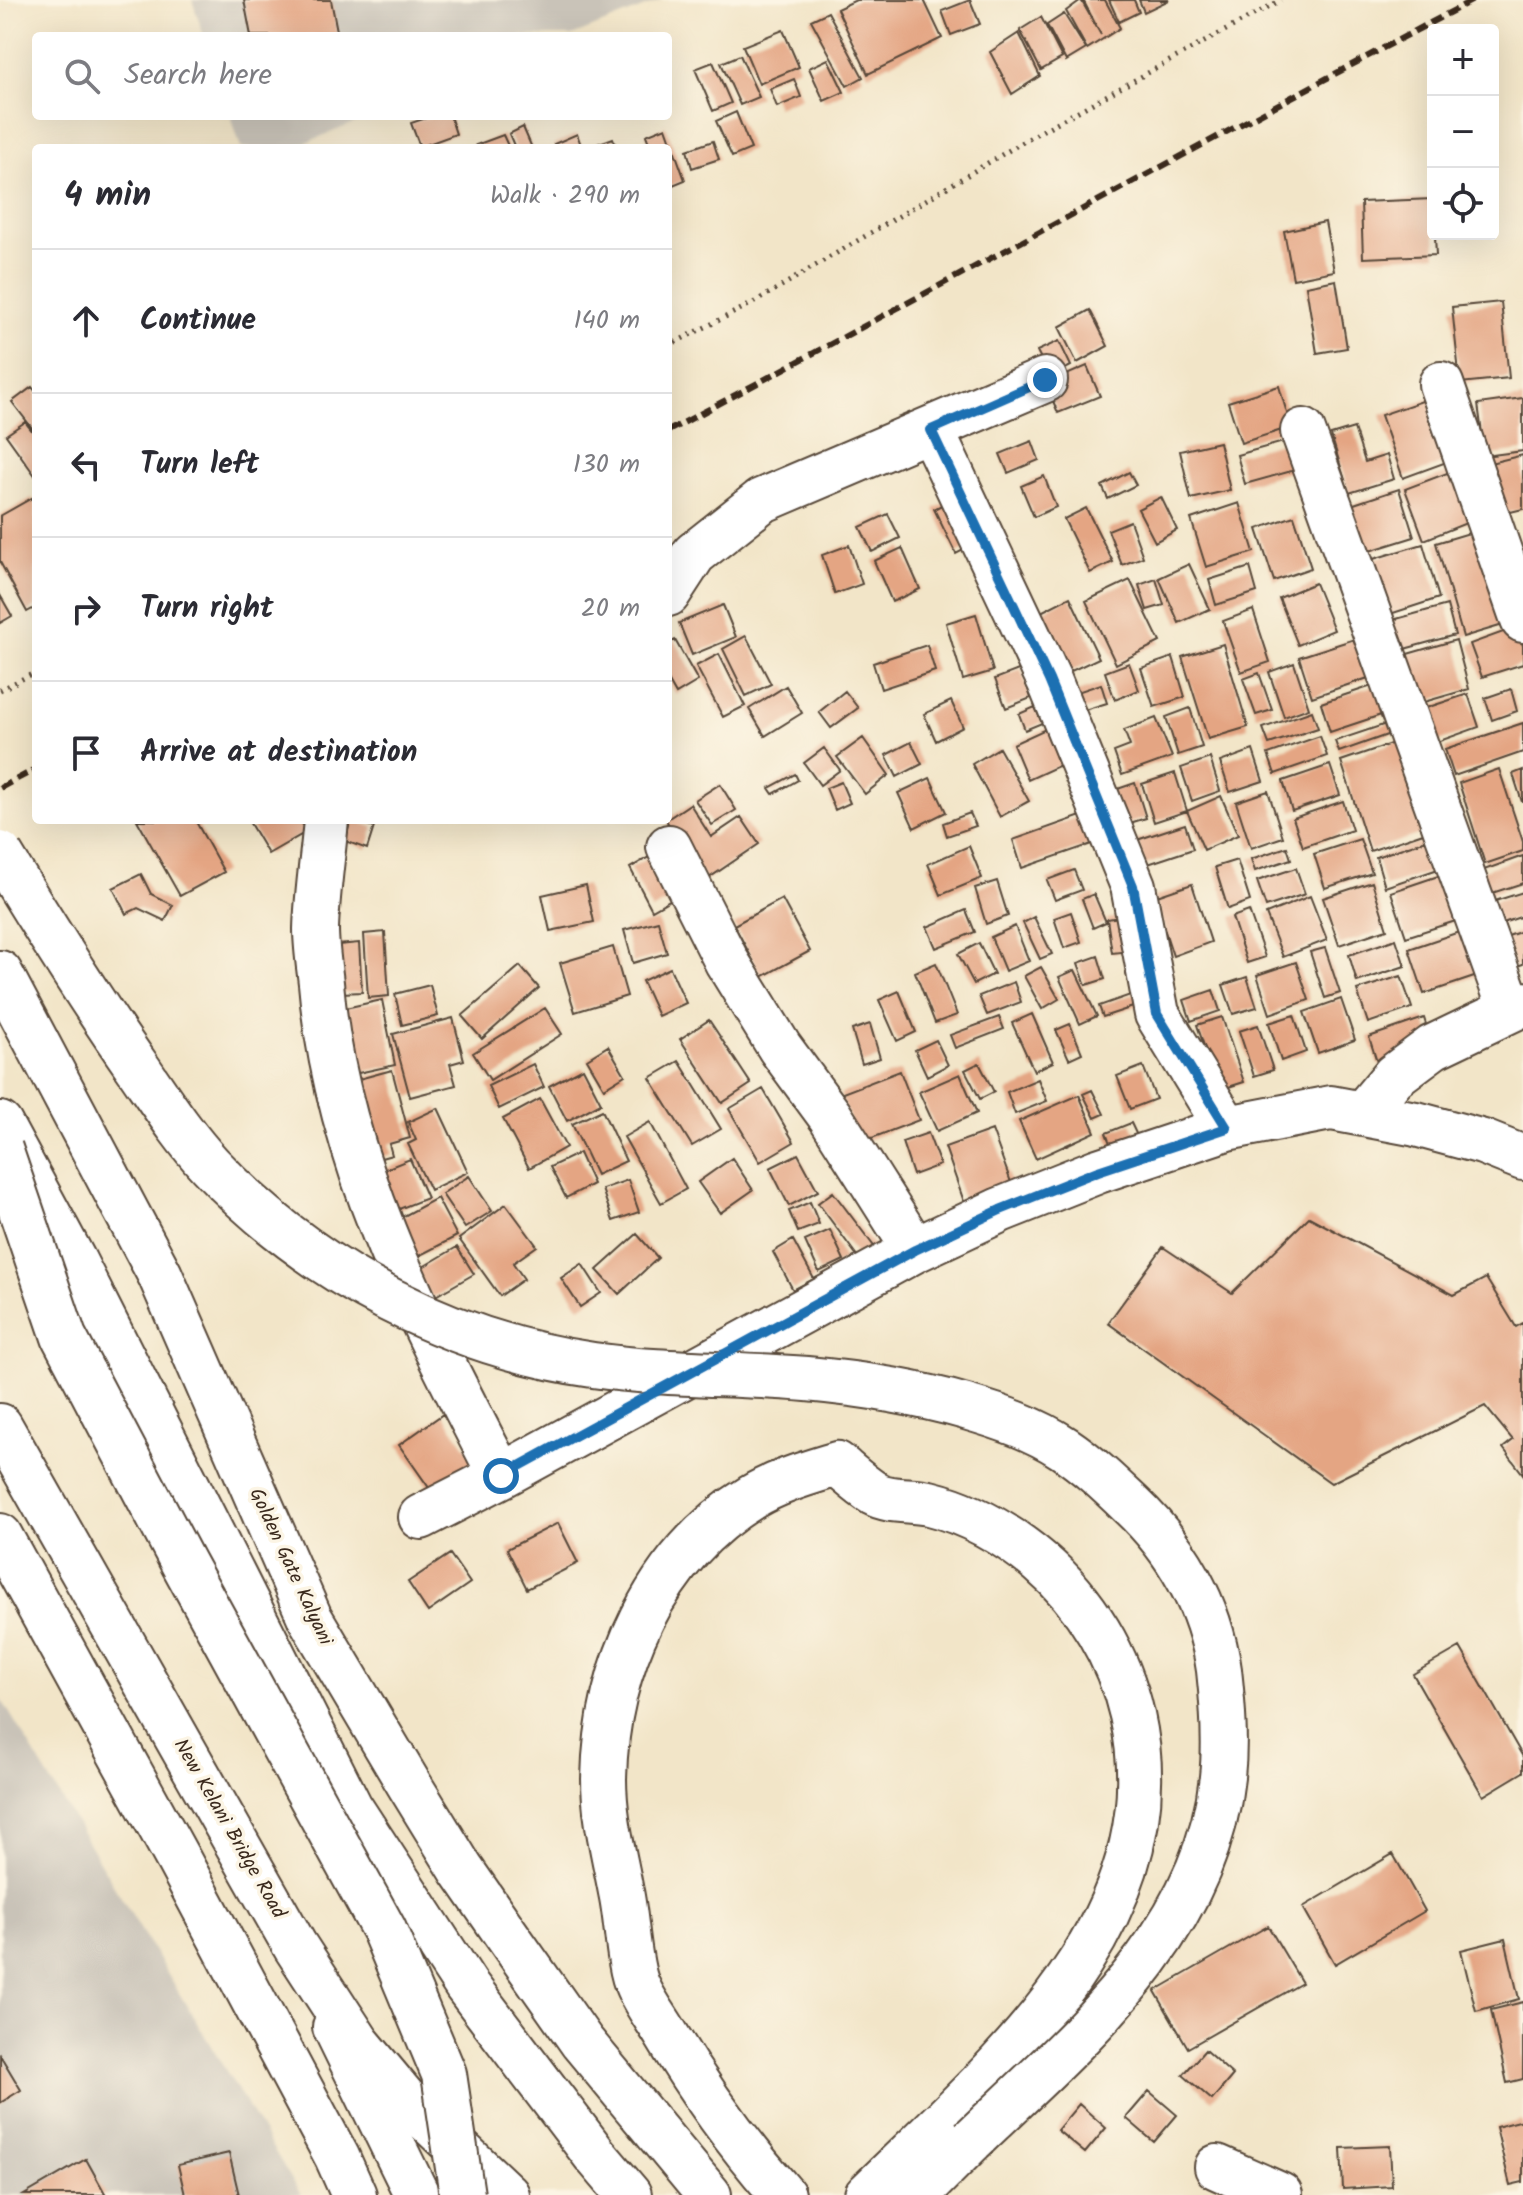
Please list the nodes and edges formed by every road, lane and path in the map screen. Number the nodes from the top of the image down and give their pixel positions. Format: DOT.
graph roads {
  1 [pos="1281,0"];
  2 [pos="672,344"];
  3 [pos="1045,380"];
  4 [pos="1441,384"];
  5 [pos="931,430"];
  6 [pos="1303,431"];
  7 [pos="672,588"];
  8 [pos="1523,620"];
  9 [pos="32,674"];
  10 [pos="0,690"];
  11 [pos="326,824"];
  12 [pos="669,847"];
  13 [pos="0,854"];
  14 [pos="0,973"];
  15 [pos="1516,1006"];
  16 [pos="1364,1112"];
  17 [pos="0,1124"];
  18 [pos="1227,1128"];
  19 [pos="0,1149"];
  20 [pos="1523,1158"];
  21 [pos="915,1250"];
  22 [pos="0,1426"];
  23 [pos="501,1476"];
  24 [pos="421,1517"];
  25 [pos="0,1536"];
  26 [pos="295,1946"];
  27 [pos="1217,2167"];
  28 [pos="354,2195"];
  29 [pos="417,2195"];
  30 [pos="462,2195"];
  31 [pos="507,2195"];
  32 [pos="629,2195"];
  33 [pos="709,2195"];
  34 [pos="783,2195"];
  35 [pos="867,2195"];
  36 [pos="917,2195"];
  37 [pos="1280,2195"];
  1 -- 2 [label="path"];
  3 -- 5 [label="main road"];
  4 -- 8 [label="main road"];
  5 -- 7 [label="main road"];
  5 -- 18 [label="main road"];
  6 -- 15 [label="main road"];
  9 -- 10 [label="path"];
  11 -- 23 [label="main road"];
  12 -- 21 [label="main road"];
  13 -- 36 [label="main road, bridge"];
  14 -- 33 [label="main road, Golden Gate Kalyani"];
  15 -- 16 [label="main road"];
  16 -- 18 [label="main road"];
  16 -- 20 [label="main road"];
  17 -- 32 [label="main road"];
  18 -- 21 [label="main road"];
  19 -- 30 [label="main road, bridge"];
  21 -- 23 [label="main road"];
  22 -- 26 [label="main road, New Kelani Bridge Road"];
  23 -- 24 [label="main road"];
  25 -- 28 [label="main road"];
  26 -- 29 [label="main road"];
  26 -- 31 [label="main road, New Kelani Bridge Road"];
  27 -- 37 [label="main road"];
  34 -- 35 [label="main road"];
}
